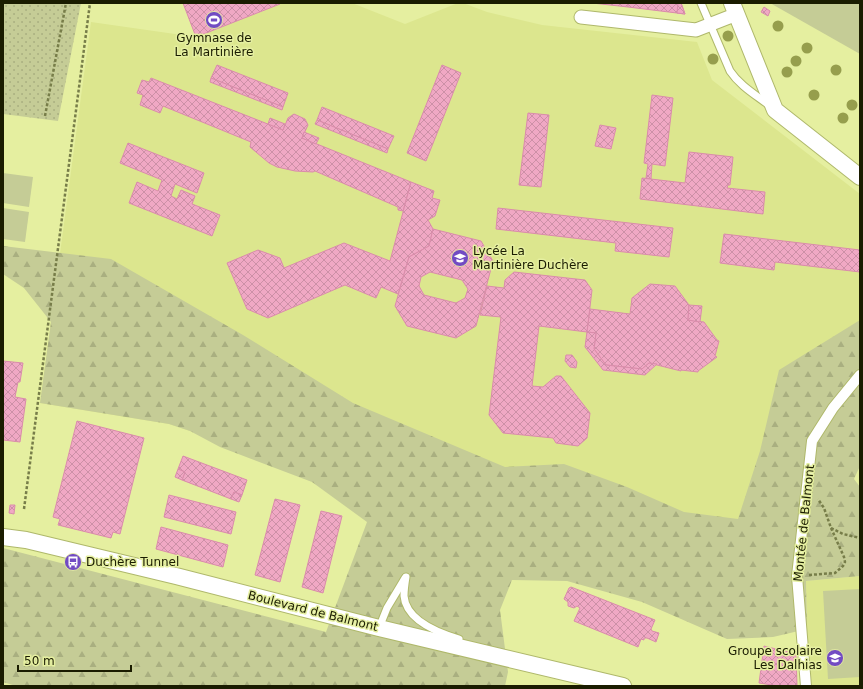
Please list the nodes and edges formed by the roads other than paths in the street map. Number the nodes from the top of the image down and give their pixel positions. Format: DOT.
graph roads {
  1 [pos="701,3"];
  2 [pos="734,8"];
  3 [pos="581,17"];
  4 [pos="710,25"];
  5 [pos="775,110"];
  6 [pos="860,177"];
  7 [pos="860,375"];
  8 [pos="3,537"];
  9 [pos="379,628"];
  10 [pos="527,663"];
  11 [pos="623,686"];
  12 [pos="806,686"];
  1 -- 4 [label="lane"];
  2 -- 4 [label="street"];
  2 -- 5 [label="street"];
  3 -- 4 [label="street"];
  4 -- 5 [label="lane"];
  5 -- 6 [label="street"];
  7 -- 12 [label="street, Montée de Balmont"];
  8 -- 9 [label="street, Boulevard de Balmont"];
  9 -- 10 [label="street, Boulevard de Balmont"];
  9 -- 10 [label="lane"];
  10 -- 11 [label="street, Boulevard de Balmont"];
}
